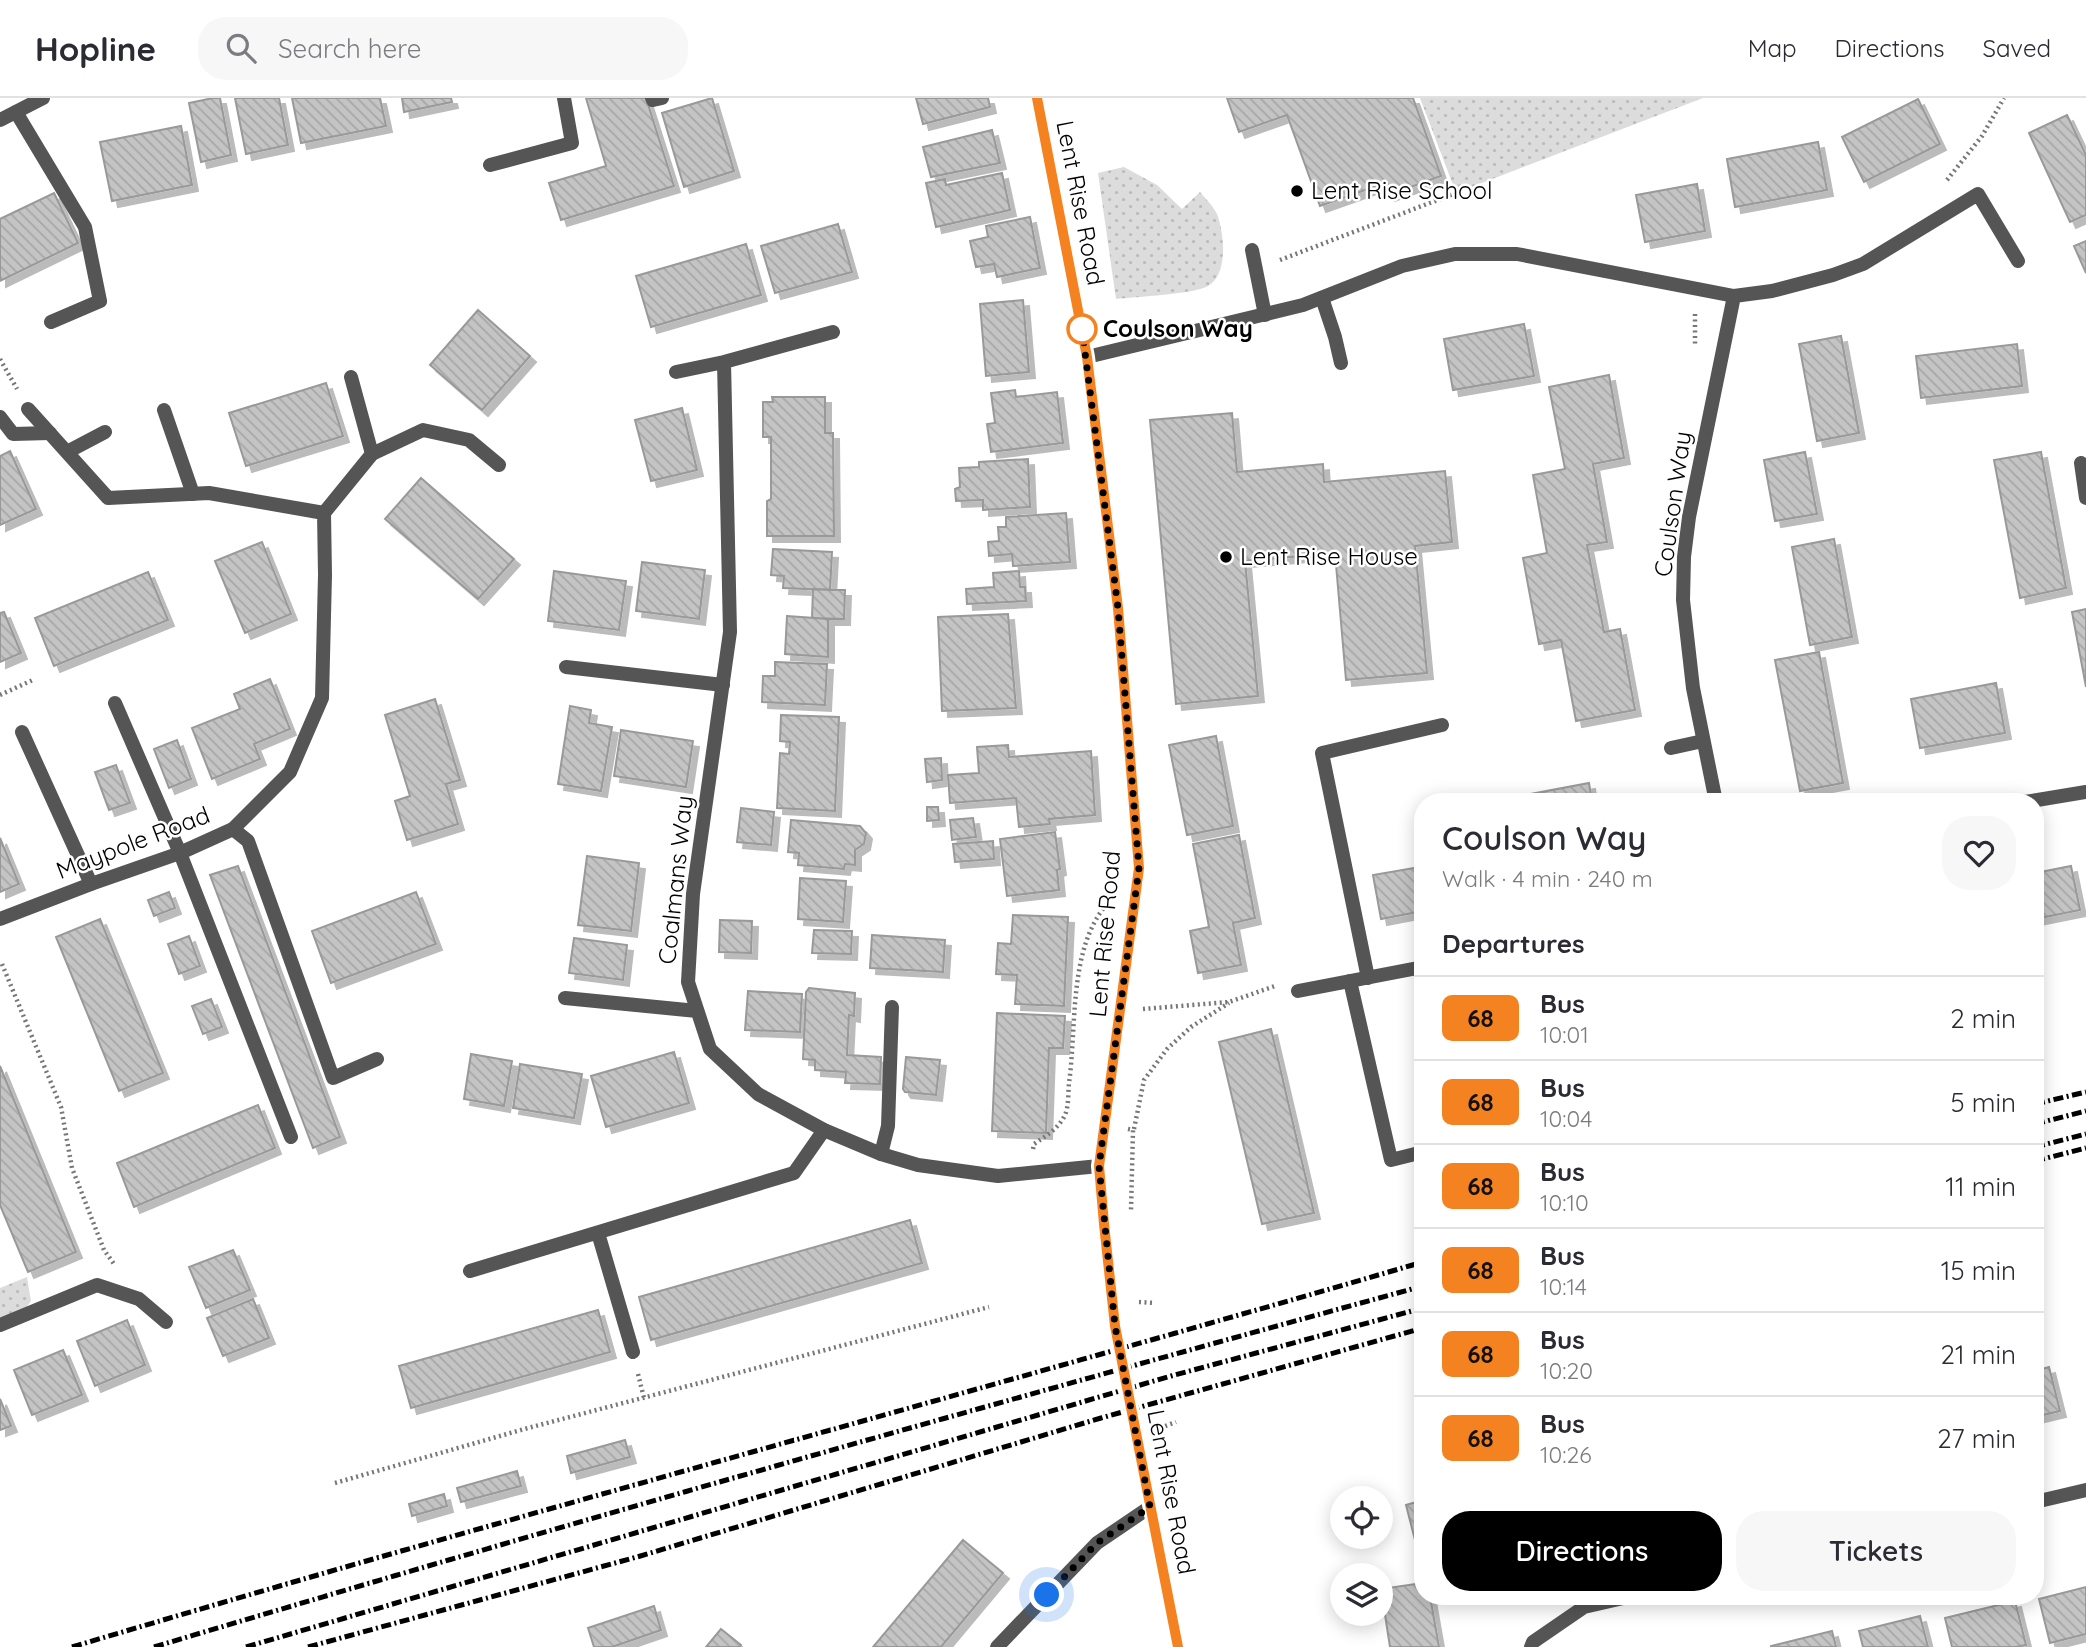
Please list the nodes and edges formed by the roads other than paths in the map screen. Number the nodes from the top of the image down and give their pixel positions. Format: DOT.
graph roads {
  1 [pos="43,98"];
  2 [pos="564,98"];
  3 [pos="652,98"];
  4 [pos="662,98"];
  5 [pos="1037,98"];
  6 [pos="16,112"];
  7 [pos="0,120"];
  8 [pos="490,165"];
  9 [pos="1252,250"];
  10 [pos="2018,261"];
  11 [pos="1734,296"];
  12 [pos="1322,298"];
  13 [pos="1265,315"];
  14 [pos="51,322"];
  15 [pos="833,332"];
  16 [pos="1087,357"];
  17 [pos="724,362"];
  18 [pos="1341,363"];
  19 [pos="676,372"];
  20 [pos="351,377"];
  21 [pos="27,409"];
  22 [pos="164,410"];
  23 [pos="0,417"];
  24 [pos="105,432"];
  25 [pos="50,433"];
  26 [pos="67,452"];
  27 [pos="372,454"];
  28 [pos="2081,463"];
  29 [pos="499,465"];
  30 [pos="192,494"];
  31 [pos="2086,498"];
  32 [pos="324,513"];
  33 [pos="566,667"];
  34 [pos="723,685"];
  35 [pos="115,703"];
  36 [pos="1442,725"];
  37 [pos="22,732"];
  38 [pos="1703,740"];
  39 [pos="1671,748"];
  40 [pos="2086,792"];
  41 [pos="1714,793"];
  42 [pos="2044,799"];
  43 [pos="233,829"];
  44 [pos="180,852"];
  45 [pos="91,884"];
  46 [pos="0,919"];
  47 [pos="1414,969"];
  48 [pos="1367,978"];
  49 [pos="1350,981"];
  50 [pos="1298,990"];
  51 [pos="565,998"];
  52 [pos="892,1007"];
  53 [pos="697,1011"];
  54 [pos="377,1059"];
  55 [pos="824,1130"];
  56 [pos="291,1137"];
  57 [pos="881,1154"];
  58 [pos="1414,1154"];
  59 [pos="1099,1166"];
  60 [pos="598,1233"];
  61 [pos="470,1272"];
  62 [pos="166,1322"];
  63 [pos="0,1325"];
  64 [pos="633,1352"];
  65 [pos="2086,1490"];
  66 [pos="2044,1500"];
  67 [pos="1150,1507"];
  68 [pos="1593,1605"];
  69 [pos="997,1647"];
  70 [pos="1178,1647"];
  71 [pos="1531,1647"];
  1 -- 6 [label="street"];
  2 -- 8 [label="street"];
  3 -- 4 [label="street"];
  5 -- 16 [label="street, Lent Rise Road"];
  6 -- 7 [label="street"];
  6 -- 14 [label="street"];
  9 -- 13 [label="street"];
  10 -- 11 [label="street"];
  11 -- 12 [label="street"];
  11 -- 38 [label="street, Coulson Way"];
  12 -- 13 [label="street"];
  12 -- 18 [label="street"];
  13 -- 16 [label="street"];
  15 -- 17 [label="street"];
  16 -- 59 [label="street, Lent Rise Road"];
  17 -- 19 [label="street"];
  17 -- 34 [label="street, Coalmans Way"];
  20 -- 27 [label="street"];
  21 -- 25 [label="street"];
  22 -- 30 [label="street"];
  23 -- 25 [label="street"];
  24 -- 26 [label="street"];
  25 -- 26 [label="street"];
  26 -- 30 [label="street"];
  27 -- 29 [label="street"];
  27 -- 32 [label="street"];
  28 -- 31 [label="street"];
  30 -- 32 [label="street"];
  32 -- 43 [label="street, Maypole Road"];
  33 -- 34 [label="street"];
  34 -- 53 [label="street, Coalmans Way"];
  35 -- 44 [label="street"];
  36 -- 48 [label="street"];
  37 -- 45 [label="street"];
  38 -- 39 [label="street"];
  38 -- 41 [label="street, Coulson Way"];
  40 -- 42 [label="street"];
  43 -- 44 [label="street, Maypole Road"];
  43 -- 54 [label="street"];
  44 -- 45 [label="street, Maypole Road"];
  44 -- 56 [label="street"];
  45 -- 46 [label="street, Maypole Road"];
  47 -- 48 [label="street"];
  48 -- 49 [label="street"];
  49 -- 50 [label="street"];
  49 -- 58 [label="street"];
  51 -- 53 [label="street"];
  52 -- 57 [label="street"];
  53 -- 55 [label="street, Coalmans Way"];
  55 -- 57 [label="street, Coalmans Way"];
  55 -- 60 [label="street"];
  57 -- 59 [label="street, Coalmans Way"];
  59 -- 67 [label="street, Lent Rise Road"];
  60 -- 61 [label="street"];
  60 -- 64 [label="street"];
  62 -- 63 [label="street"];
  65 -- 66 [label="street"];
  67 -- 69 [label="street"];
  67 -- 70 [label="street, Lent Rise Road"];
  68 -- 71 [label="street"];
}
